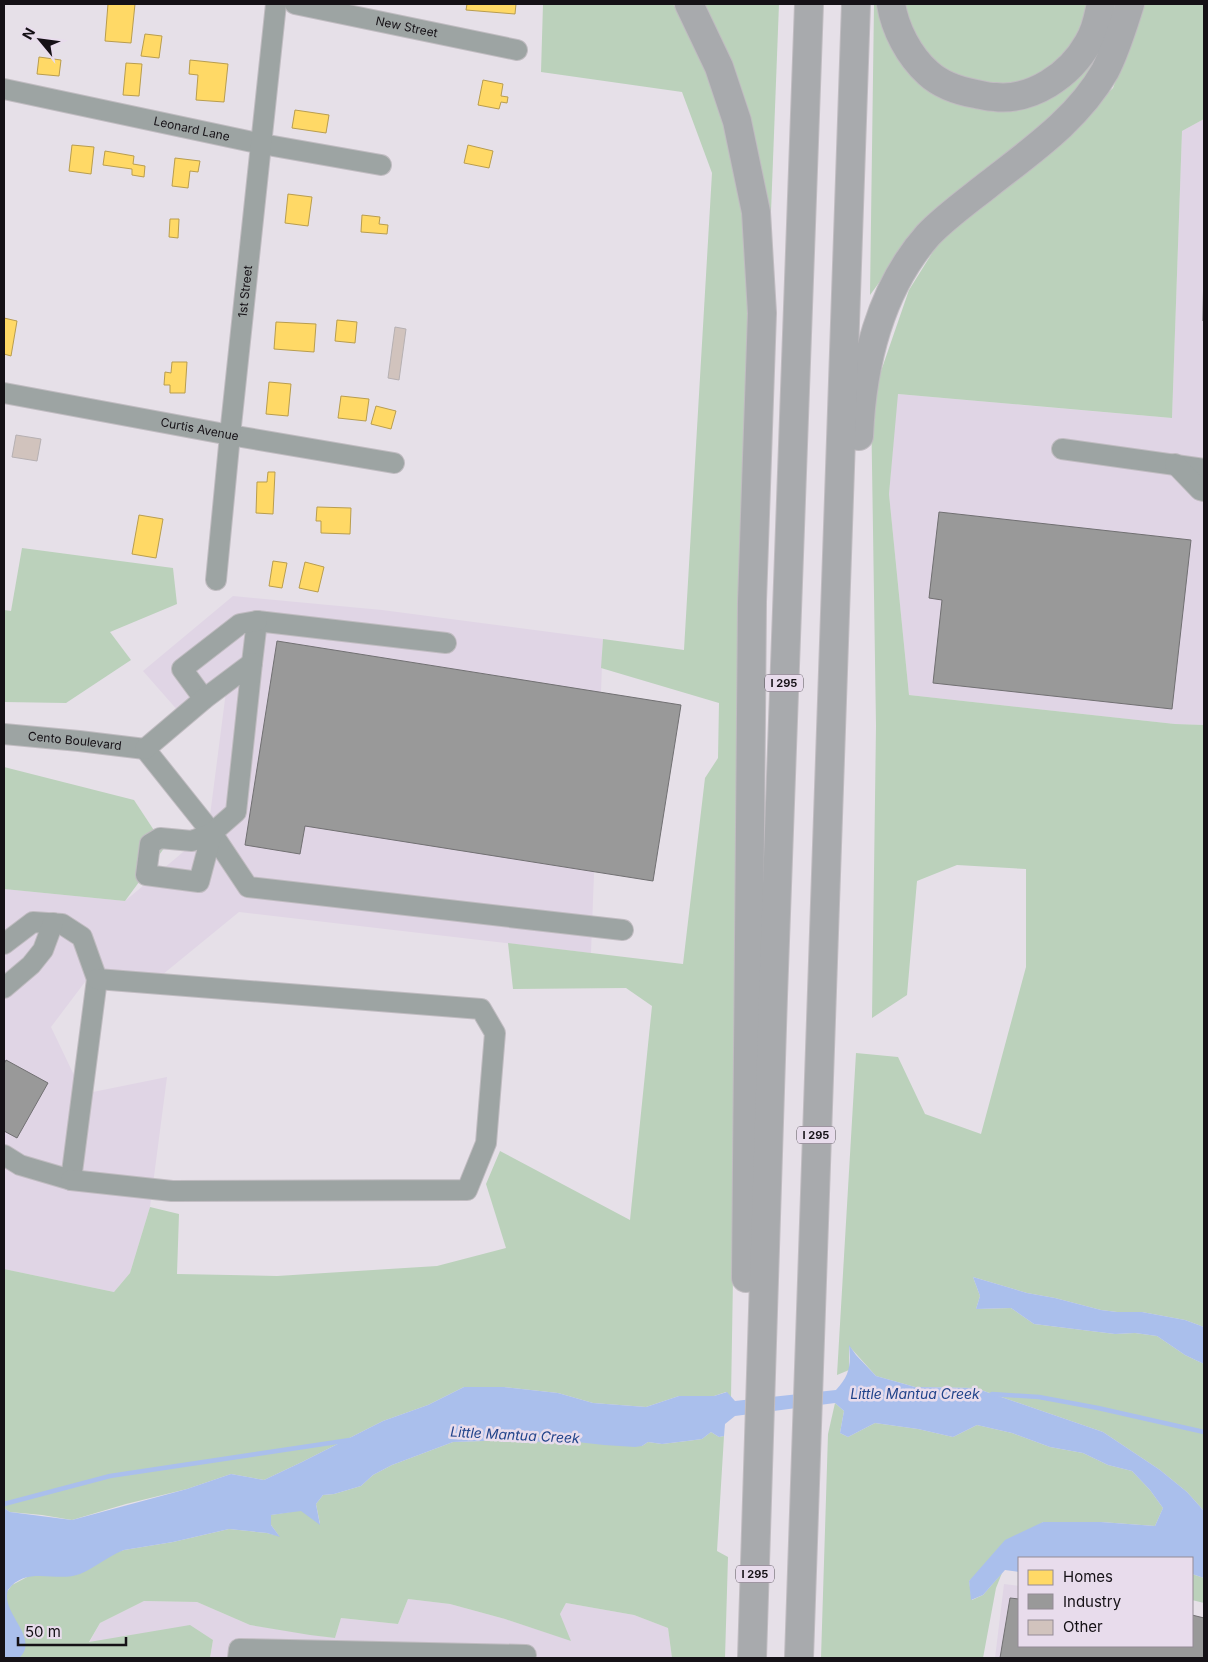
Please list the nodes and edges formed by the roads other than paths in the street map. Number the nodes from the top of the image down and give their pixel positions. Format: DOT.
graph roads {
  1 [pos="276,4"];
  2 [pos="295,4"];
  3 [pos="689,4"];
  4 [pos="791,4"];
  5 [pos="809,4"];
  6 [pos="856,4"];
  7 [pos="891,4"];
  8 [pos="1101,4"];
  9 [pos="1130,4"];
  10 [pos="517,50"];
  11 [pos="4,89"];
  12 [pos="262,144"];
  13 [pos="381,165"];
  14 [pos="4,393"];
  15 [pos="230,435"];
  16 [pos="1062,449"];
  17 [pos="394,463"];
  18 [pos="1175,464"];
  19 [pos="1204,469"];
  20 [pos="1204,491"];
  21 [pos="216,580"];
  22 [pos="788,607"];
  23 [pos="258,621"];
  24 [pos="446,643"];
  25 [pos="252,663"];
  26 [pos="204,699"];
  27 [pos="4,734"];
  28 [pos="145,749"];
  29 [pos="212,833"];
  30 [pos="824,912"];
  31 [pos="53,923"];
  32 [pos="623,930"];
  33 [pos="4,944"];
  34 [pos="97,979"];
  35 [pos="4,988"];
  36 [pos="4,1155"];
  37 [pos="71,1180"];
  38 [pos="754,1362"];
  39 [pos="526,1655"];
  40 [pos="238,1658"];
  41 [pos="752,1658"];
  42 [pos="799,1658"];
  1 -- 12 [label="street, 1st Street"];
  2 -- 10 [label="street, New Street"];
  3 -- 38 [label="highway"];
  4 -- 22 [label="highway"];
  5 -- 22 [label="highway, I 295"];
  6 -- 30 [label="highway, I 295"];
  7 -- 8 [label="highway"];
  9 -- 30 [label="highway"];
  11 -- 12 [label="street, Leonard Lane"];
  12 -- 13 [label="street, Leonard Lane"];
  12 -- 15 [label="street, 1st Street"];
  14 -- 15 [label="street, Curtis Avenue"];
  15 -- 17 [label="street, Curtis Avenue"];
  15 -- 21 [label="street, 1st Street"];
  16 -- 18 [label="street"];
  18 -- 19 [label="street"];
  18 -- 20 [label="street"];
  22 -- 38 [label="highway, I 295"];
  23 -- 24 [label="street"];
  23 -- 25 [label="street"];
  23 -- 26 [label="street"];
  25 -- 26 [label="street"];
  25 -- 29 [label="street"];
  26 -- 28 [label="street"];
  27 -- 28 [label="street, Cento Boulevard"];
  28 -- 29 [label="street"];
  29 -- 32 [label="street"];
  30 -- 42 [label="highway, I 295"];
  31 -- 33 [label="street"];
  31 -- 34 [label="street"];
  31 -- 35 [label="street"];
  34 -- 37 [label="street"];
  34 -- 37 [label="street"];
  36 -- 37 [label="street"];
  38 -- 41 [label="highway, I 295"];
  39 -- 40 [label="street"];
}
